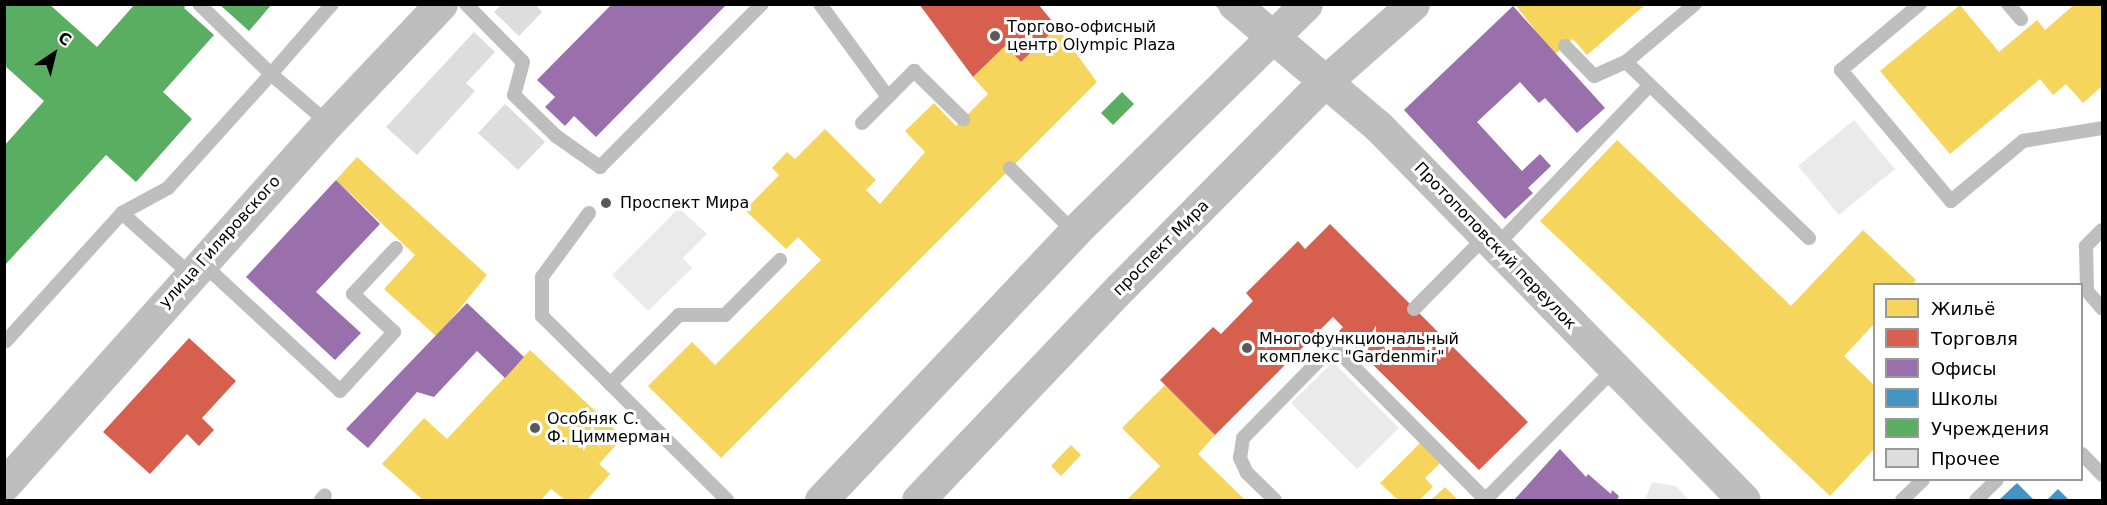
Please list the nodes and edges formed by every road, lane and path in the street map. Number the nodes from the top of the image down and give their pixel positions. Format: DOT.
graph roads {
  1 [pos="199,4"];
  2 [pos="333,4"];
  3 [pos="441,4"];
  4 [pos="466,4"];
  5 [pos="762,4"];
  6 [pos="820,4"];
  7 [pos="1234,4"];
  8 [pos="1306,4"];
  9 [pos="1413,4"];
  10 [pos="1695,4"];
  11 [pos="1920,4"];
  12 [pos="2008,4"];
  13 [pos="2021,19"];
  14 [pos="1272,36"];
  15 [pos="1565,46"];
  16 [pos="1626,62"];
  17 [pos="271,74"];
  18 [pos="1325,82"];
  19 [pos="1648,86"];
  20 [pos="888,97"];
  21 [pos="963,119"];
  22 [pos="328,123"];
  23 [pos="862,123"];
  24 [pos="2103,128"];
  25 [pos="1010,168"];
  26 [pos="122,213"];
  27 [pos="589,213"];
  28 [pos="2103,230"];
  29 [pos="1074,232"];
  30 [pos="1809,238"];
  31 [pos="1491,241"];
  32 [pos="396,248"];
  33 [pos="780,260"];
  34 [pos="196,269"];
  35 [pos="2103,308"];
  36 [pos="1414,309"];
  37 [pos="6,342"];
  38 [pos="1366,358"];
  39 [pos="1355,368"];
  40 [pos="1616,368"];
  41 [pos="610,384"];
  42 [pos="2083,455"];
  43 [pos="2103,475"];
  44 [pos="1922,481"];
  45 [pos="1995,481"];
  46 [pos="5,483"];
  47 [pos="1485,500"];
  48 [pos="727,501"];
  49 [pos="820,501"];
  50 [pos="918,501"];
  51 [pos="1275,501"];
  52 [pos="1744,501"];
  53 [pos="1902,501"];
  54 [pos="1976,501"];
  1 -- 17 [label="lane"];
  2 -- 17 [label="lane"];
  3 -- 22 [label="street, улица Гиляровского"];
  4 -- 5 [label="lane"];
  6 -- 20 [label="lane"];
  7 -- 14 [label="street, Протопоповский переулок"];
  8 -- 14 [label="main road"];
  9 -- 18 [label="main road, проспект Мира"];
  10 -- 16 [label="lane"];
  11 -- 24 [label="lane"];
  12 -- 13 [label="lane"];
  14 -- 18 [label="street, Протопоповский переулок"];
  14 -- 29 [label="main road"];
  15 -- 16 [label="lane"];
  16 -- 19 [label="lane"];
  17 -- 22 [label="lane"];
  17 -- 26 [label="lane"];
  18 -- 31 [label="street, Протопоповский переулок"];
  18 -- 50 [label="main road, проспект Мира"];
  19 -- 30 [label="lane"];
  19 -- 31 [label="lane"];
  20 -- 21 [label="lane"];
  20 -- 23 [label="lane"];
  22 -- 34 [label="street, улица Гиляровского"];
  25 -- 29 [label="lane"];
  26 -- 34 [label="lane"];
  26 -- 37 [label="lane"];
  27 -- 41 [label="lane"];
  28 -- 35 [label="lane"];
  29 -- 49 [label="main road"];
  31 -- 36 [label="lane"];
  31 -- 40 [label="street, Протопоповский переулок"];
  32 -- 34 [label="lane"];
  33 -- 41 [label="lane"];
  34 -- 46 [label="street, улица Гиляровского"];
  38 -- 39 [label="lane"];
  39 -- 47 [label="lane"];
  39 -- 51 [label="lane"];
  40 -- 47 [label="lane"];
  40 -- 52 [label="street, Протопоповский переулок"];
  41 -- 48 [label="lane"];
  42 -- 43 [label="lane"];
  44 -- 53 [label="lane"];
  45 -- 54 [label="lane"];
}
